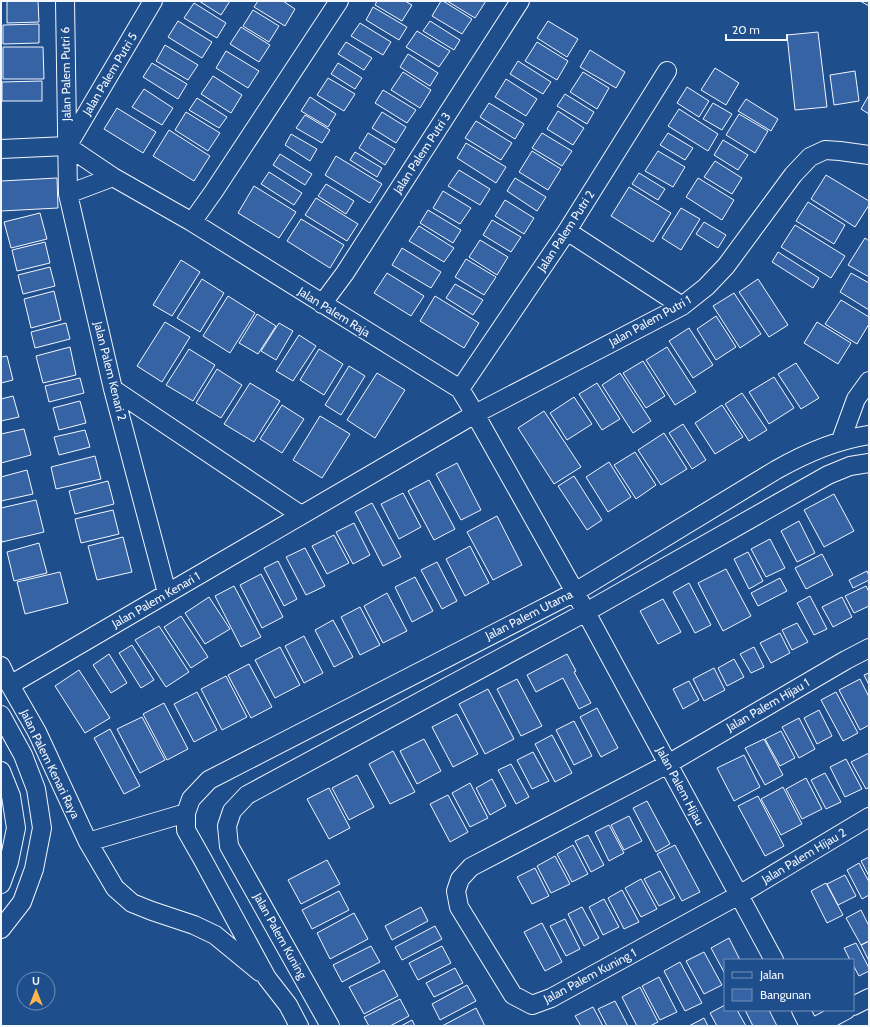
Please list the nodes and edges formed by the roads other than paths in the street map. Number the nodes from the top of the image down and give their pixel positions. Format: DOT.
graph roads {
  1 [pos="65,1"];
  2 [pos="153,1"];
  3 [pos="339,1"];
  4 [pos="520,1"];
  5 [pos="668,71"];
  6 [pos="67,146"];
  7 [pos="1,150"];
  8 [pos="869,155"];
  9 [pos="113,177"];
  10 [pos="68,194"];
  11 [pos="192,222"];
  12 [pos="567,231"];
  13 [pos="322,304"];
  14 [pos="682,306"];
  15 [pos="869,381"];
  16 [pos="113,389"];
  17 [pos="460,389"];
  18 [pos="475,414"];
  19 [pos="869,435"];
  20 [pos="841,440"];
  21 [pos="869,462"];
  22 [pos="302,515"];
  23 [pos="575,592"];
  24 [pos="167,593"];
  25 [pos="586,612"];
  26 [pos="869,648"];
  27 [pos="1,666"];
  28 [pos="10,685"];
  29 [pos="1,715"];
  30 [pos="668,764"];
  31 [pos="1,771"];
  32 [pos="189,806"];
  33 [pos="869,817"];
  34 [pos="88,842"];
  35 [pos="229,846"];
  36 [pos="1,884"];
  37 [pos="739,895"];
  38 [pos="1,929"];
  39 [pos="773,959"];
  40 [pos="266,978"];
  41 [pos="869,998"];
  42 [pos="854,1006"];
  43 [pos="802,1011"];
  44 [pos="844,1011"];
  45 [pos="299,1026"];
  46 [pos="330,1026"];
  47 [pos="809,1026"];
  48 [pos="816,1026"];
  1 -- 6 [label="street, Jalan Palem Putri 6"];
  2 -- 6 [label="street, Jalan Palem Putri 5"];
  3 -- 11 [label="street"];
  4 -- 13 [label="street, Jalan Palem Putri 3"];
  5 -- 12 [label="street, Jalan Palem Putri 2"];
  6 -- 7 [label="street"];
  6 -- 9 [label="street, Jalan Palem Raja"];
  6 -- 10 [label="street, Jalan Palem Kenari 2"];
  8 -- 14 [label="street, Jalan Palem Putri 1"];
  9 -- 10 [label="street"];
  9 -- 11 [label="street, Jalan Palem Raja"];
  10 -- 16 [label="street, Jalan Palem Kenari 2"];
  11 -- 13 [label="street, Jalan Palem Raja"];
  12 -- 14 [label="street"];
  12 -- 17 [label="street, Jalan Palem Putri 2"];
  13 -- 17 [label="street, Jalan Palem Raja"];
  14 -- 18 [label="street, Jalan Palem Putri 1"];
  15 -- 20 [label="street"];
  16 -- 22 [label="street"];
  16 -- 24 [label="street, Jalan Palem Kenari 2"];
  17 -- 18 [label="street, Jalan Palem Raja"];
  18 -- 22 [label="street, Jalan Palem Kenari 1"];
  18 -- 23 [label="street, Jalan Palem Raja"];
  19 -- 20 [label="street, Jalan Palem Utama"];
  20 -- 23 [label="street, Jalan Palem Utama"];
  21 -- 25 [label="street, Jalan Palem Utama"];
  22 -- 24 [label="street, Jalan Palem Kenari 1"];
  23 -- 25 [label="street, Jalan Palem Hijau"];
  23 -- 32 [label="street, Jalan Palem Utama"];
  24 -- 28 [label="street, Jalan Palem Kenari 1"];
  25 -- 30 [label="street, Jalan Palem Hijau"];
  25 -- 35 [label="street, Jalan Palem Utama"];
  26 -- 30 [label="street, Jalan Palem Hijau 1"];
  27 -- 28 [label="street, Jalan Palem Kenari Raya"];
  28 -- 34 [label="street, Jalan Palem Kenari Raya"];
  29 -- 38 [label="street"];
  30 -- 37 [label="street, Jalan Palem Hijau"];
  30 -- 37 [label="street, Jalan Palem Kuning 1"];
  31 -- 36 [label="street"];
  32 -- 34 [label="street"];
  32 -- 40 [label="street"];
  33 -- 37 [label="street, Jalan Palem Hijau 2"];
  34 -- 40 [label="street"];
  35 -- 46 [label="street, Jalan Palem Kuning"];
  37 -- 39 [label="street, Jalan Palem Hijau"];
  40 -- 45 [label="street"];
  41 -- 42 [label="street"];
  43 -- 47 [label="street"];
  44 -- 48 [label="street"];
}
